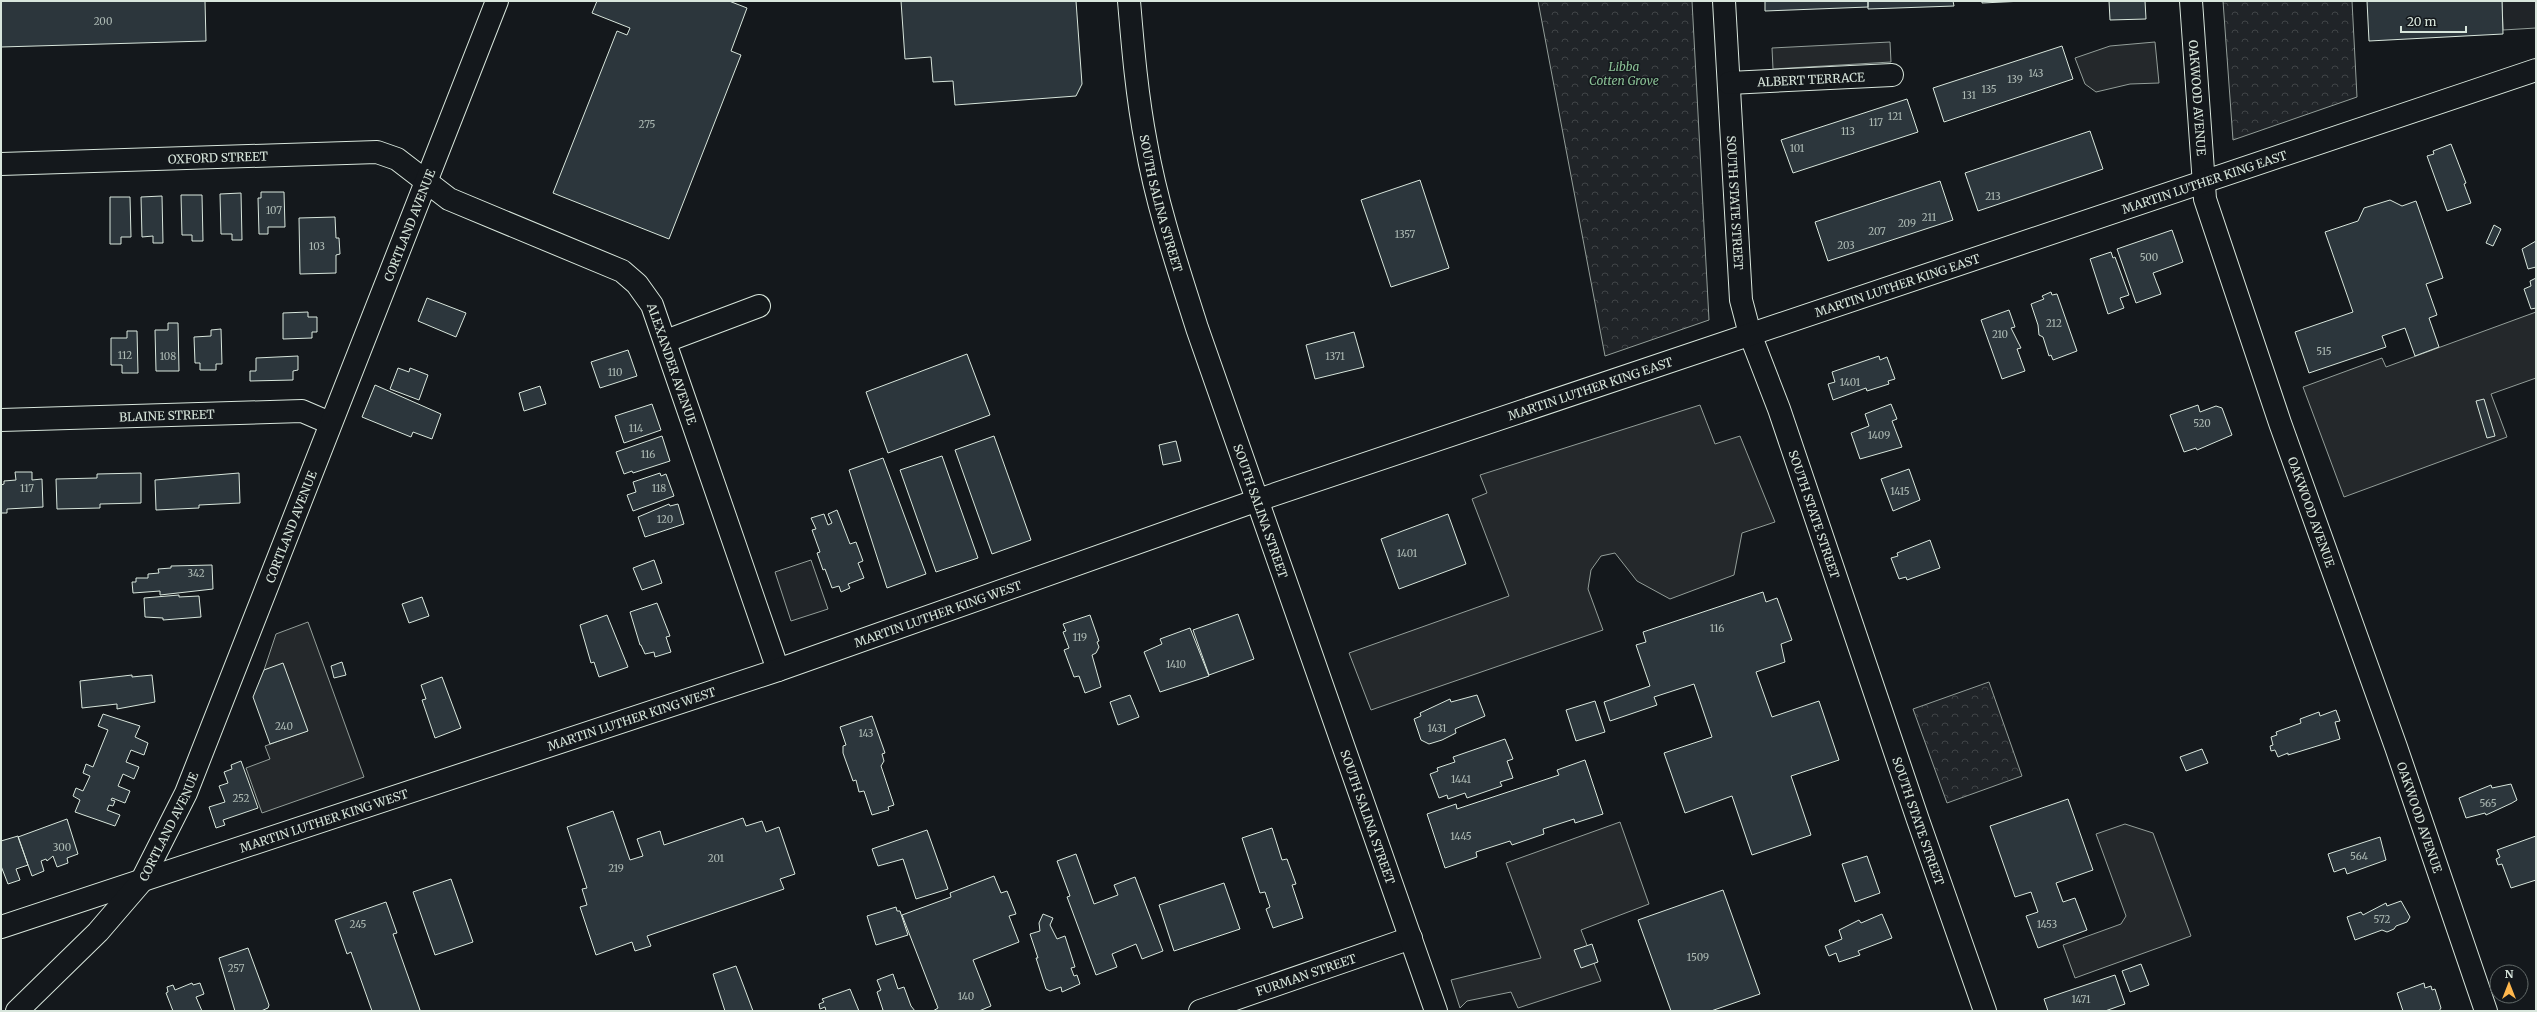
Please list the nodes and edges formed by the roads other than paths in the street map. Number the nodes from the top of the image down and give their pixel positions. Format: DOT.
graph roads {
  1 [pos="497,1"];
  2 [pos="1128,1"];
  3 [pos="1724,1"];
  4 [pos="2191,1"];
  5 [pos="2536,70"];
  6 [pos="1892,75"];
  7 [pos="1729,83"];
  8 [pos="1,164"];
  9 [pos="426,180"];
  10 [pos="2203,182"];
  11 [pos="759,306"];
  12 [pos="1750,334"];
  13 [pos="666,341"];
  14 [pos="1,420"];
  15 [pos="330,423"];
  16 [pos="1258,500"];
  17 [pos="778,670"];
  18 [pos="142,882"];
  19 [pos="1,927"];
  20 [pos="1411,938"];
  21 [pos="17,1011"];
  22 [pos="1200,1011"];
  23 [pos="1436,1011"];
  24 [pos="1985,1011"];
  25 [pos="2486,1011"];
  1 -- 9 [label="street, CORTLAND AVENUE"];
  2 -- 16 [label="street, SOUTH SALINA STREET"];
  3 -- 7 [label="street, SOUTH STATE STREET"];
  4 -- 10 [label="street, OAKWOOD AVENUE"];
  5 -- 10 [label="street, MARTIN LUTHER KING EAST"];
  6 -- 7 [label="street, ALBERT TERRACE"];
  7 -- 12 [label="street, SOUTH STATE STREET"];
  8 -- 9 [label="street, OXFORD STREET"];
  9 -- 13 [label="street, ALEXANDER AVENUE"];
  9 -- 15 [label="street, CORTLAND AVENUE"];
  10 -- 12 [label="street, MARTIN LUTHER KING EAST"];
  10 -- 25 [label="street, OAKWOOD AVENUE"];
  11 -- 13 [label="street"];
  12 -- 16 [label="street, MARTIN LUTHER KING EAST"];
  12 -- 24 [label="street, SOUTH STATE STREET"];
  13 -- 17 [label="street, ALEXANDER AVENUE"];
  14 -- 15 [label="street, BLAINE STREET"];
  15 -- 18 [label="street, CORTLAND AVENUE"];
  16 -- 17 [label="street, MARTIN LUTHER KING WEST"];
  16 -- 20 [label="street, SOUTH SALINA STREET"];
  17 -- 18 [label="street, MARTIN LUTHER KING WEST"];
  18 -- 19 [label="street, MARTIN LUTHER KING WEST"];
  18 -- 21 [label="street, CORTLAND AVENUE"];
  20 -- 22 [label="street, FURMAN STREET"];
  20 -- 23 [label="street, SOUTH SALINA STREET"];
}
